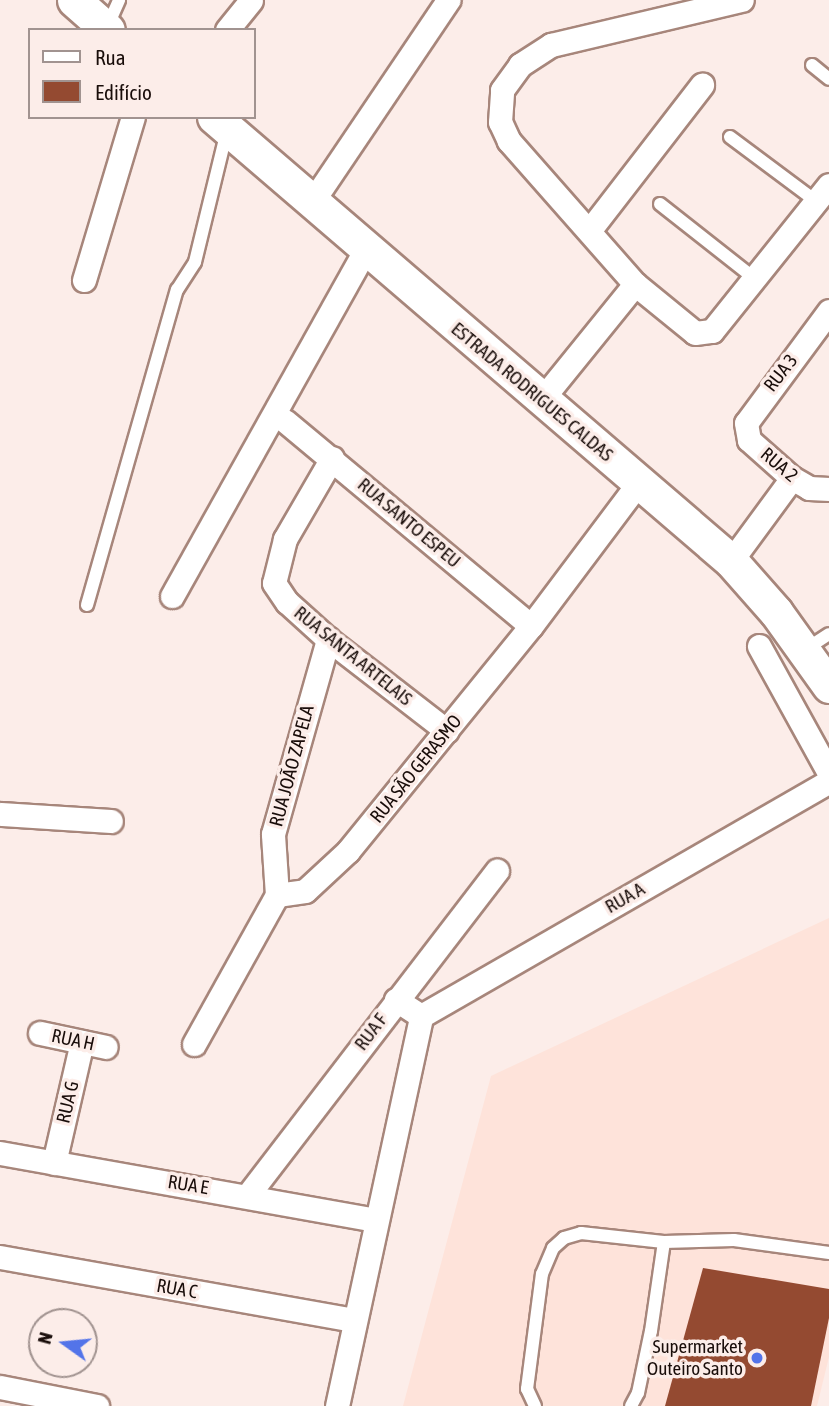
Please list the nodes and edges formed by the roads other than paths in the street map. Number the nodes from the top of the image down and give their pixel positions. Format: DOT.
graph roads {
  1 [pos="74,0"];
  2 [pos="251,0"];
  3 [pos="448,0"];
  4 [pos="742,0"];
  5 [pos="111,19"];
  6 [pos="229,28"];
  7 [pos="812,65"];
  8 [pos="829,79"];
  9 [pos="702,85"];
  10 [pos="132,119"];
  11 [pos="221,123"];
  12 [pos="730,136"];
  13 [pos="823,193"];
  14 [pos="312,202"];
  15 [pos="660,204"];
  16 [pos="589,231"];
  17 [pos="365,251"];
  18 [pos="754,278"];
  19 [pos="84,280"];
  20 [pos="635,284"];
  21 [pos="829,312"];
  22 [pos="541,399"];
  23 [pos="285,421"];
  24 [pos="749,440"];
  25 [pos="332,458"];
  26 [pos="639,482"];
  27 [pos="810,485"];
  28 [pos="731,561"];
  29 [pos="172,596"];
  30 [pos="87,605"];
  31 [pos="531,626"];
  32 [pos="328,639"];
  33 [pos="817,642"];
  34 [pos="760,646"];
  35 [pos="829,686"];
  36 [pos="447,731"];
  37 [pos="829,773"];
  38 [pos="829,781"];
  39 [pos="0,814"];
  40 [pos="111,821"];
  41 [pos="497,871"];
  42 [pos="277,895"];
  43 [pos="396,1000"];
  44 [pos="421,1016"];
  45 [pos="40,1033"];
  46 [pos="82,1042"];
  47 [pos="194,1044"];
  48 [pos="106,1047"];
  49 [pos="0,1153"];
  50 [pos="54,1163"];
  51 [pos="248,1195"];
  52 [pos="375,1220"];
  53 [pos="664,1242"];
  54 [pos="829,1253"];
  55 [pos="0,1257"];
  56 [pos="354,1320"];
  57 [pos="0,1387"];
  58 [pos="97,1406"];
  59 [pos="337,1406"];
  60 [pos="536,1406"];
  61 [pos="631,1406"];
  1 -- 5 [label="street"];
  2 -- 6 [label="street"];
  3 -- 14 [label="street"];
  4 -- 16 [label="street"];
  7 -- 8 [label="lane"];
  9 -- 16 [label="street"];
  10 -- 19 [label="street"];
  11 -- 14 [label="street, ESTRADA RODRIGUES CALDAS"];
  11 -- 30 [label="lane"];
  12 -- 13 [label="lane"];
  13 -- 18 [label="street"];
  14 -- 17 [label="street, ESTRADA RODRIGUES CALDAS"];
  15 -- 18 [label="lane"];
  16 -- 20 [label="street"];
  17 -- 22 [label="street, ESTRADA RODRIGUES CALDAS"];
  17 -- 29 [label="street"];
  18 -- 20 [label="street"];
  20 -- 22 [label="street"];
  21 -- 24 [label="street, RUA 3"];
  22 -- 26 [label="street, ESTRADA RODRIGUES CALDAS"];
  23 -- 25 [label="street, RUA SANTO ESPEU"];
  24 -- 27 [label="street, RUA 2"];
  25 -- 31 [label="street, RUA SANTO ESPEU"];
  25 -- 32 [label="street, RUA SANTA ARTELAIS"];
  26 -- 28 [label="street, ESTRADA RODRIGUES CALDAS"];
  26 -- 31 [label="street, RUA SÃO GERASMO"];
  27 -- 28 [label="street"];
  28 -- 33 [label="street, ESTRADA RODRIGUES CALDAS"];
  31 -- 36 [label="street, RUA SÃO GERASMO"];
  32 -- 36 [label="street, RUA SANTA ARTELAIS"];
  32 -- 42 [label="street, RUA JOÃO ZAPELA"];
  33 -- 35 [label="street, ESTRADA RODRIGUES CALDAS"];
  34 -- 37 [label="street"];
  36 -- 42 [label="street, RUA SÃO GERASMO"];
  38 -- 44 [label="street, RUA A"];
  39 -- 40 [label="street"];
  41 -- 43 [label="street, RUA F"];
  42 -- 47 [label="street"];
  43 -- 44 [label="street"];
  43 -- 51 [label="street, RUA F"];
  44 -- 52 [label="street"];
  45 -- 46 [label="street, RUA H"];
  46 -- 48 [label="street, RUA H"];
  46 -- 50 [label="street, RUA G"];
  49 -- 50 [label="street, RUA E"];
  50 -- 51 [label="street, RUA E"];
  51 -- 52 [label="street, RUA E"];
  52 -- 56 [label="street"];
  53 -- 54 [label="lane"];
  53 -- 60 [label="lane"];
  53 -- 61 [label="lane"];
  55 -- 56 [label="street, RUA C"];
  56 -- 59 [label="street"];
  57 -- 58 [label="street"];
}
